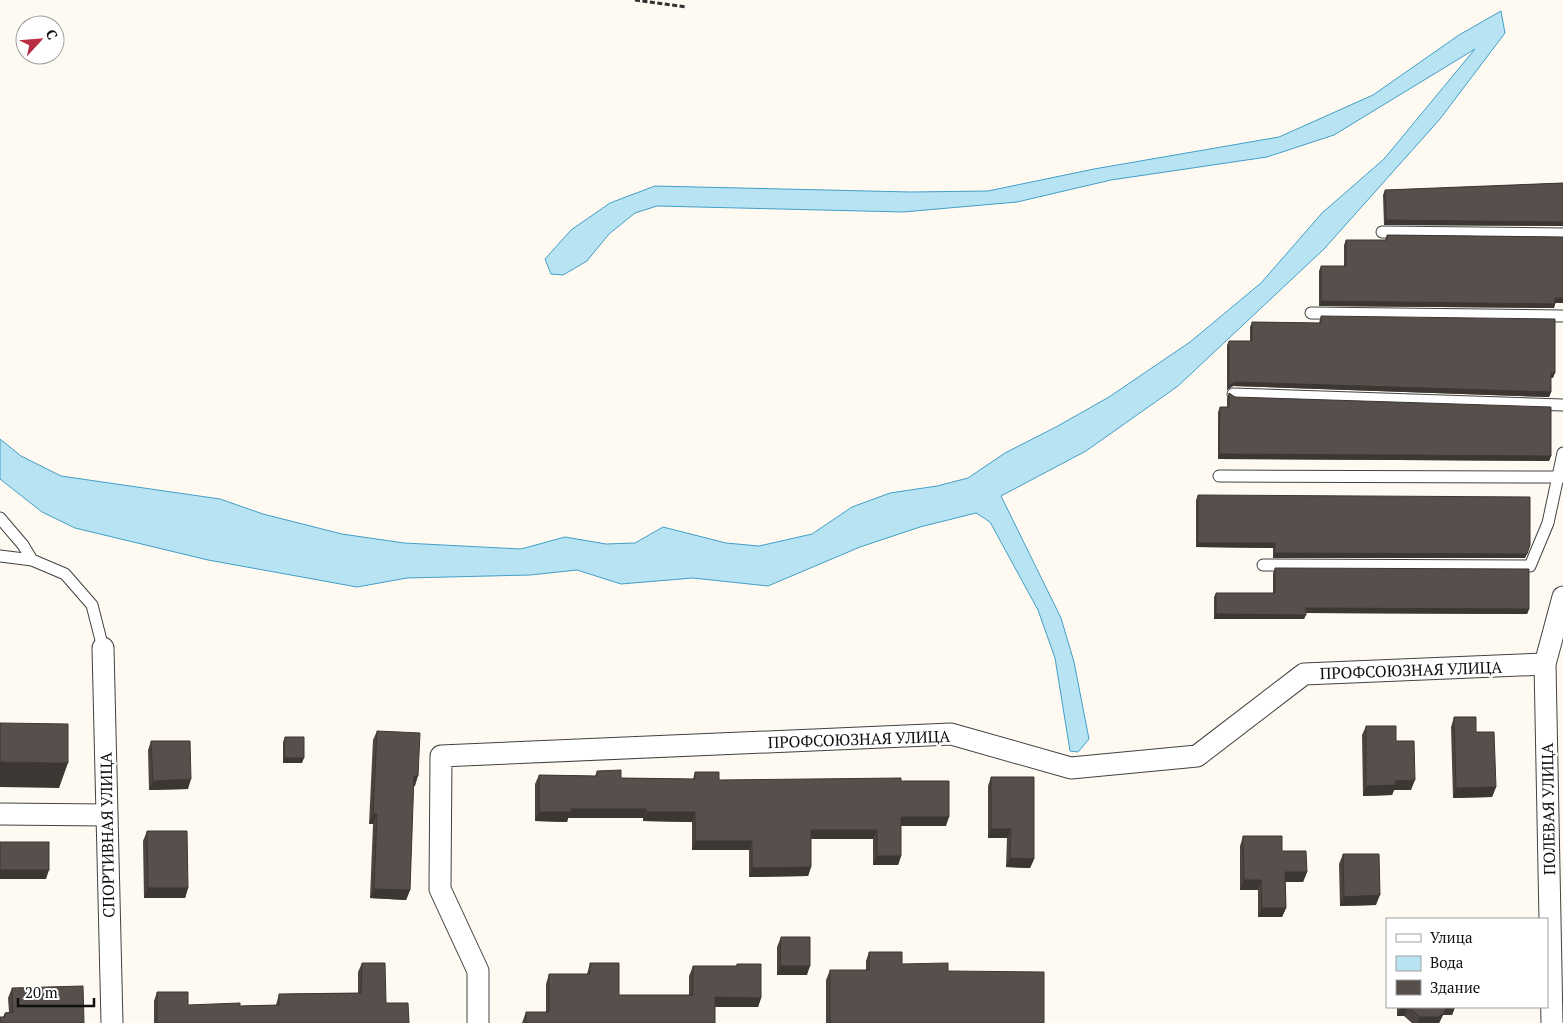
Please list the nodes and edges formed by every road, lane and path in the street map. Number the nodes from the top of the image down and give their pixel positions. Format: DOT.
graph roads {
  1 [pos="635,0"];
  2 [pos="688,7"];
  3 [pos="1382,232"];
  4 [pos="1563,234"];
  5 [pos="1311,313"];
  6 [pos="1563,316"];
  7 [pos="1233,394"];
  8 [pos="1563,405"];
  9 [pos="1563,453"];
  10 [pos="1219,476"];
  11 [pos="1560,478"];
  12 [pos="0,518"];
  13 [pos="0,556"];
  14 [pos="32,560"];
  15 [pos="1262,566"];
  16 [pos="1563,597"];
  17 [pos="103,648"];
  18 [pos="1545,664"];
  19 [pos="0,814"];
  20 [pos="106,815"];
  21 [pos="1557,975"];
  22 [pos="112,1023"];
  23 [pos="478,1023"];
  24 [pos="1552,1023"];
  1 -- 2 [label="path"];
  3 -- 4 [label="lane"];
  5 -- 6 [label="lane"];
  7 -- 8 [label="lane"];
  9 -- 11 [label="lane"];
  10 -- 11 [label="lane"];
  11 -- 15 [label="lane"];
  12 -- 14 [label="lane"];
  13 -- 14 [label="lane"];
  14 -- 17 [label="lane"];
  16 -- 18 [label="street, ПОЛЕВАЯ УЛИЦА"];
  17 -- 20 [label="street, СПОРТИВНАЯ УЛИЦА"];
  18 -- 21 [label="street, ПОЛЕВАЯ УЛИЦА"];
  18 -- 23 [label="street, ПРОФСОЮЗНАЯ УЛИЦА"];
  19 -- 20 [label="street"];
  20 -- 22 [label="street, СПОРТИВНАЯ УЛИЦА"];
  21 -- 24 [label="street, ПОЛЕВАЯ УЛИЦА"];
}
